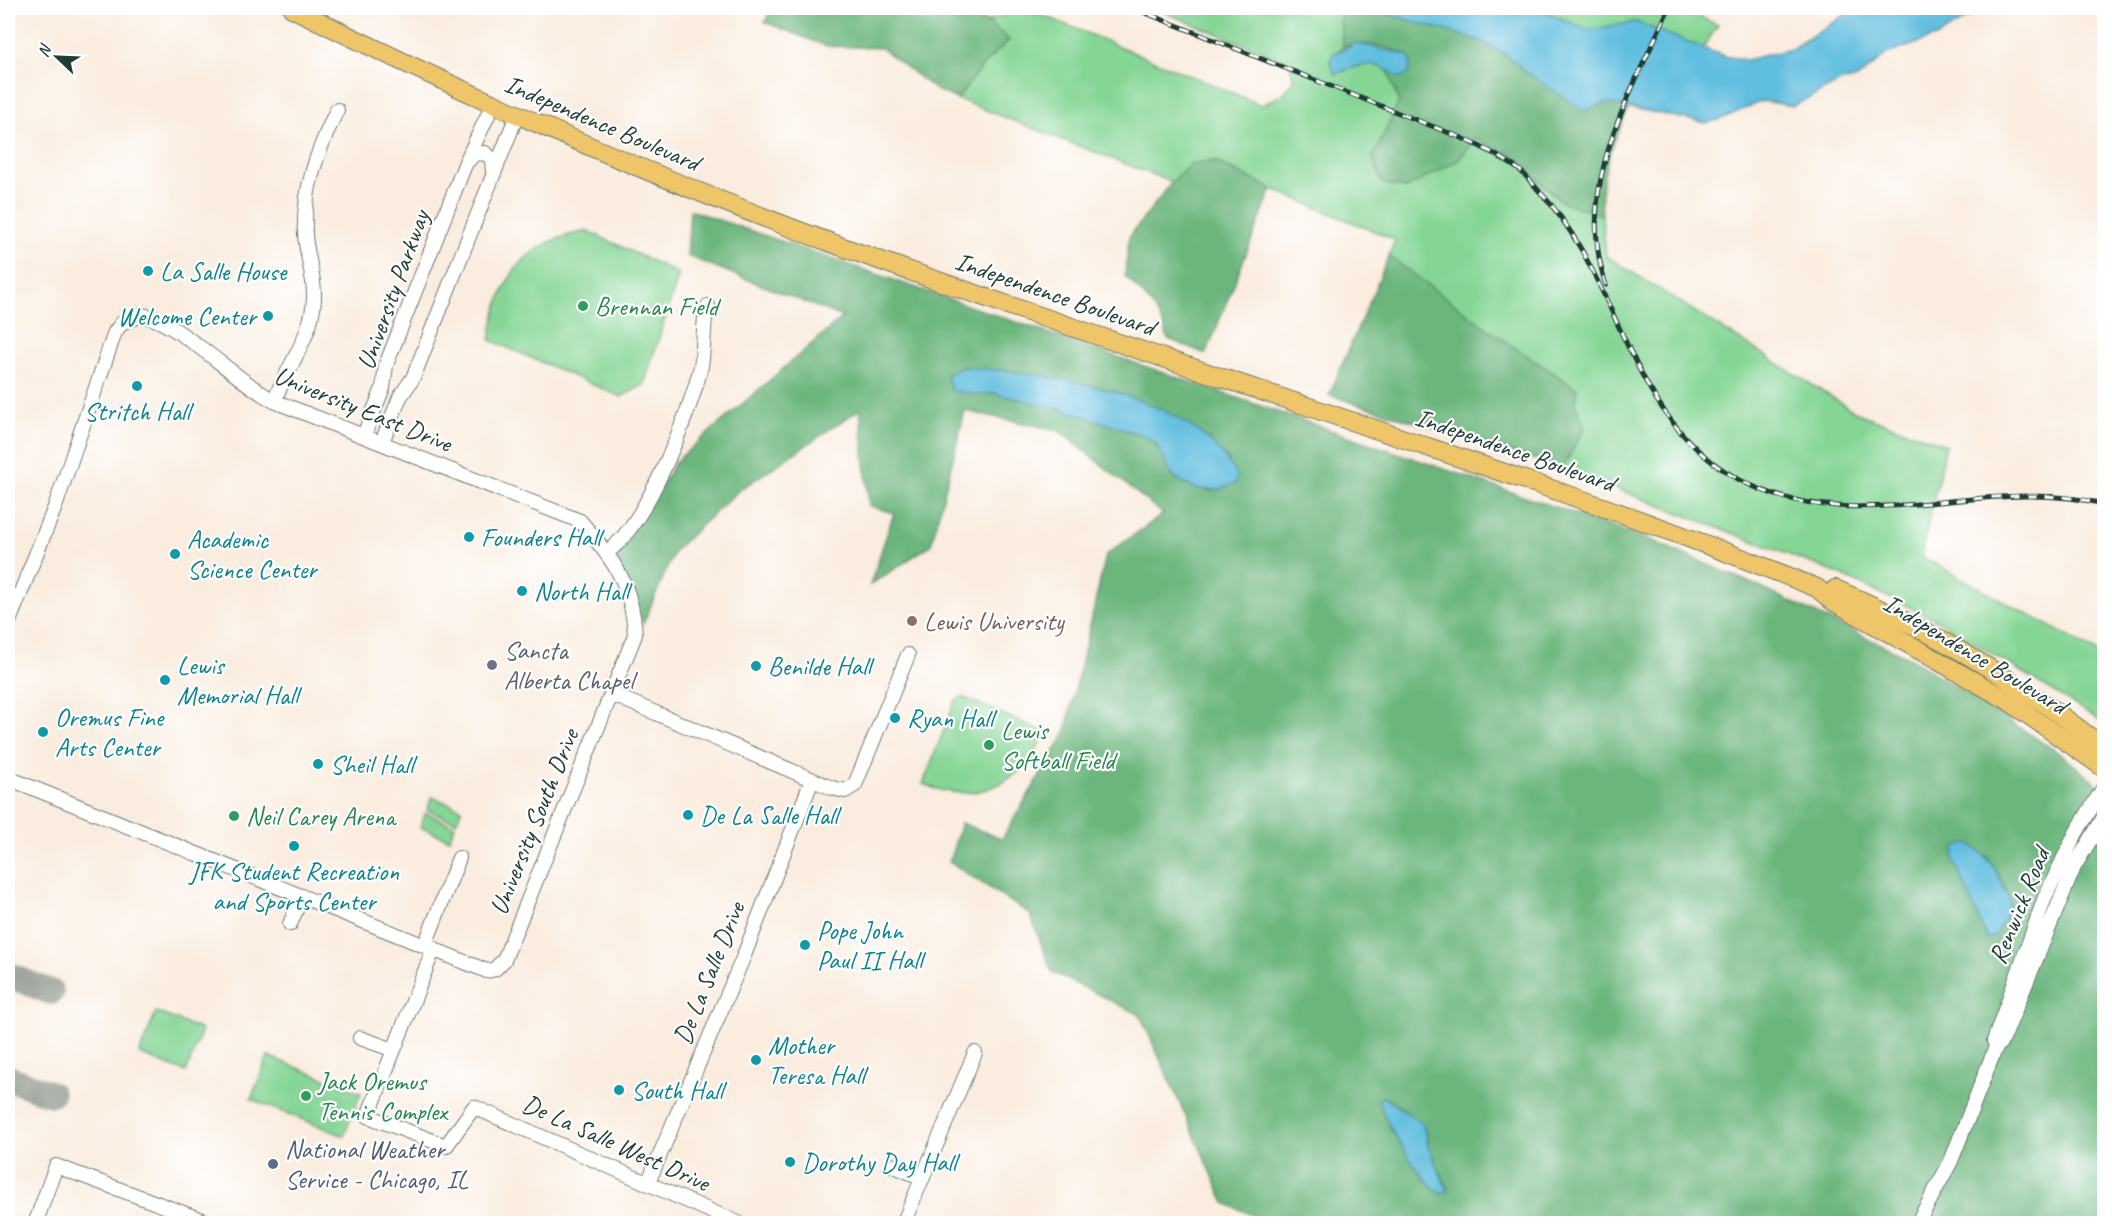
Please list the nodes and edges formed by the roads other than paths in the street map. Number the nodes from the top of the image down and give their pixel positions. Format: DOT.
graph roads {
  1 [pos="291,8"];
  2 [pos="493,104"];
  3 [pos="337,110"];
  4 [pos="517,115"];
  5 [pos="466,162"];
  6 [pos="493,174"];
  7 [pos="708,306"];
  8 [pos="274,401"];
  9 [pos="364,435"];
  10 [pos="382,442"];
  11 [pos="607,552"];
  12 [pos="1817,588"];
  13 [pos="8,624"];
  14 [pos="635,635"];
  15 [pos="908,655"];
  16 [pos="611,694"];
  17 [pos="2104,748"];
  18 [pos="2104,768"];
  19 [pos="8,778"];
  20 [pos="812,780"];
  21 [pos="2104,787"];
  22 [pos="2104,817"];
  23 [pos="459,858"];
  24 [pos="302,896"];
  25 [pos="290,924"];
  26 [pos="429,946"];
  27 [pos="360,1038"];
  28 [pos="1995,1049"];
  29 [pos="394,1050"];
  30 [pos="975,1053"];
  31 [pos="892,1165"];
  32 [pos="923,1178"];
  33 [pos="648,1183"];
  34 [pos="35,1224"];
  35 [pos="213,1224"];
  36 [pos="740,1224"];
  37 [pos="903,1224"];
  38 [pos="1917,1224"];
  1 -- 2 [label="main road, Independence Boulevard"];
  2 -- 4 [label="main road, Independence Boulevard"];
  2 -- 5 [label="street, University Parkway"];
  3 -- 8 [label="street"];
  4 -- 6 [label="street, University Parkway"];
  4 -- 12 [label="main road, Independence Boulevard"];
  5 -- 6 [label="street"];
  5 -- 9 [label="street, University Parkway"];
  6 -- 10 [label="street, University Parkway"];
  7 -- 11 [label="street"];
  8 -- 9 [label="street, University East Drive"];
  8 -- 13 [label="street, University East Drive"];
  9 -- 10 [label="street, University East Drive"];
  10 -- 11 [label="street, University East Drive"];
  11 -- 14 [label="street, University East Drive"];
  12 -- 17 [label="main road, Independence Boulevard"];
  12 -- 18 [label="main road, Independence Boulevard"];
  14 -- 16 [label="street, University South Drive"];
  15 -- 20 [label="street"];
  16 -- 20 [label="street"];
  16 -- 26 [label="street, University South Drive"];
  19 -- 24 [label="street"];
  20 -- 33 [label="street, De La Salle Drive"];
  21 -- 28 [label="street, Renwick Road"];
  22 -- 28 [label="street, Renwick Road"];
  23 -- 26 [label="street"];
  24 -- 25 [label="street"];
  24 -- 26 [label="street"];
  26 -- 29 [label="street"];
  27 -- 29 [label="street"];
  28 -- 38 [label="street, Renwick Road"];
  29 -- 33 [label="street, De La Salle West Drive"];
  30 -- 32 [label="street"];
  31 -- 32 [label="street"];
  32 -- 37 [label="street"];
  33 -- 36 [label="street, De La Salle West Drive"];
  34 -- 35 [label="street"];
}
